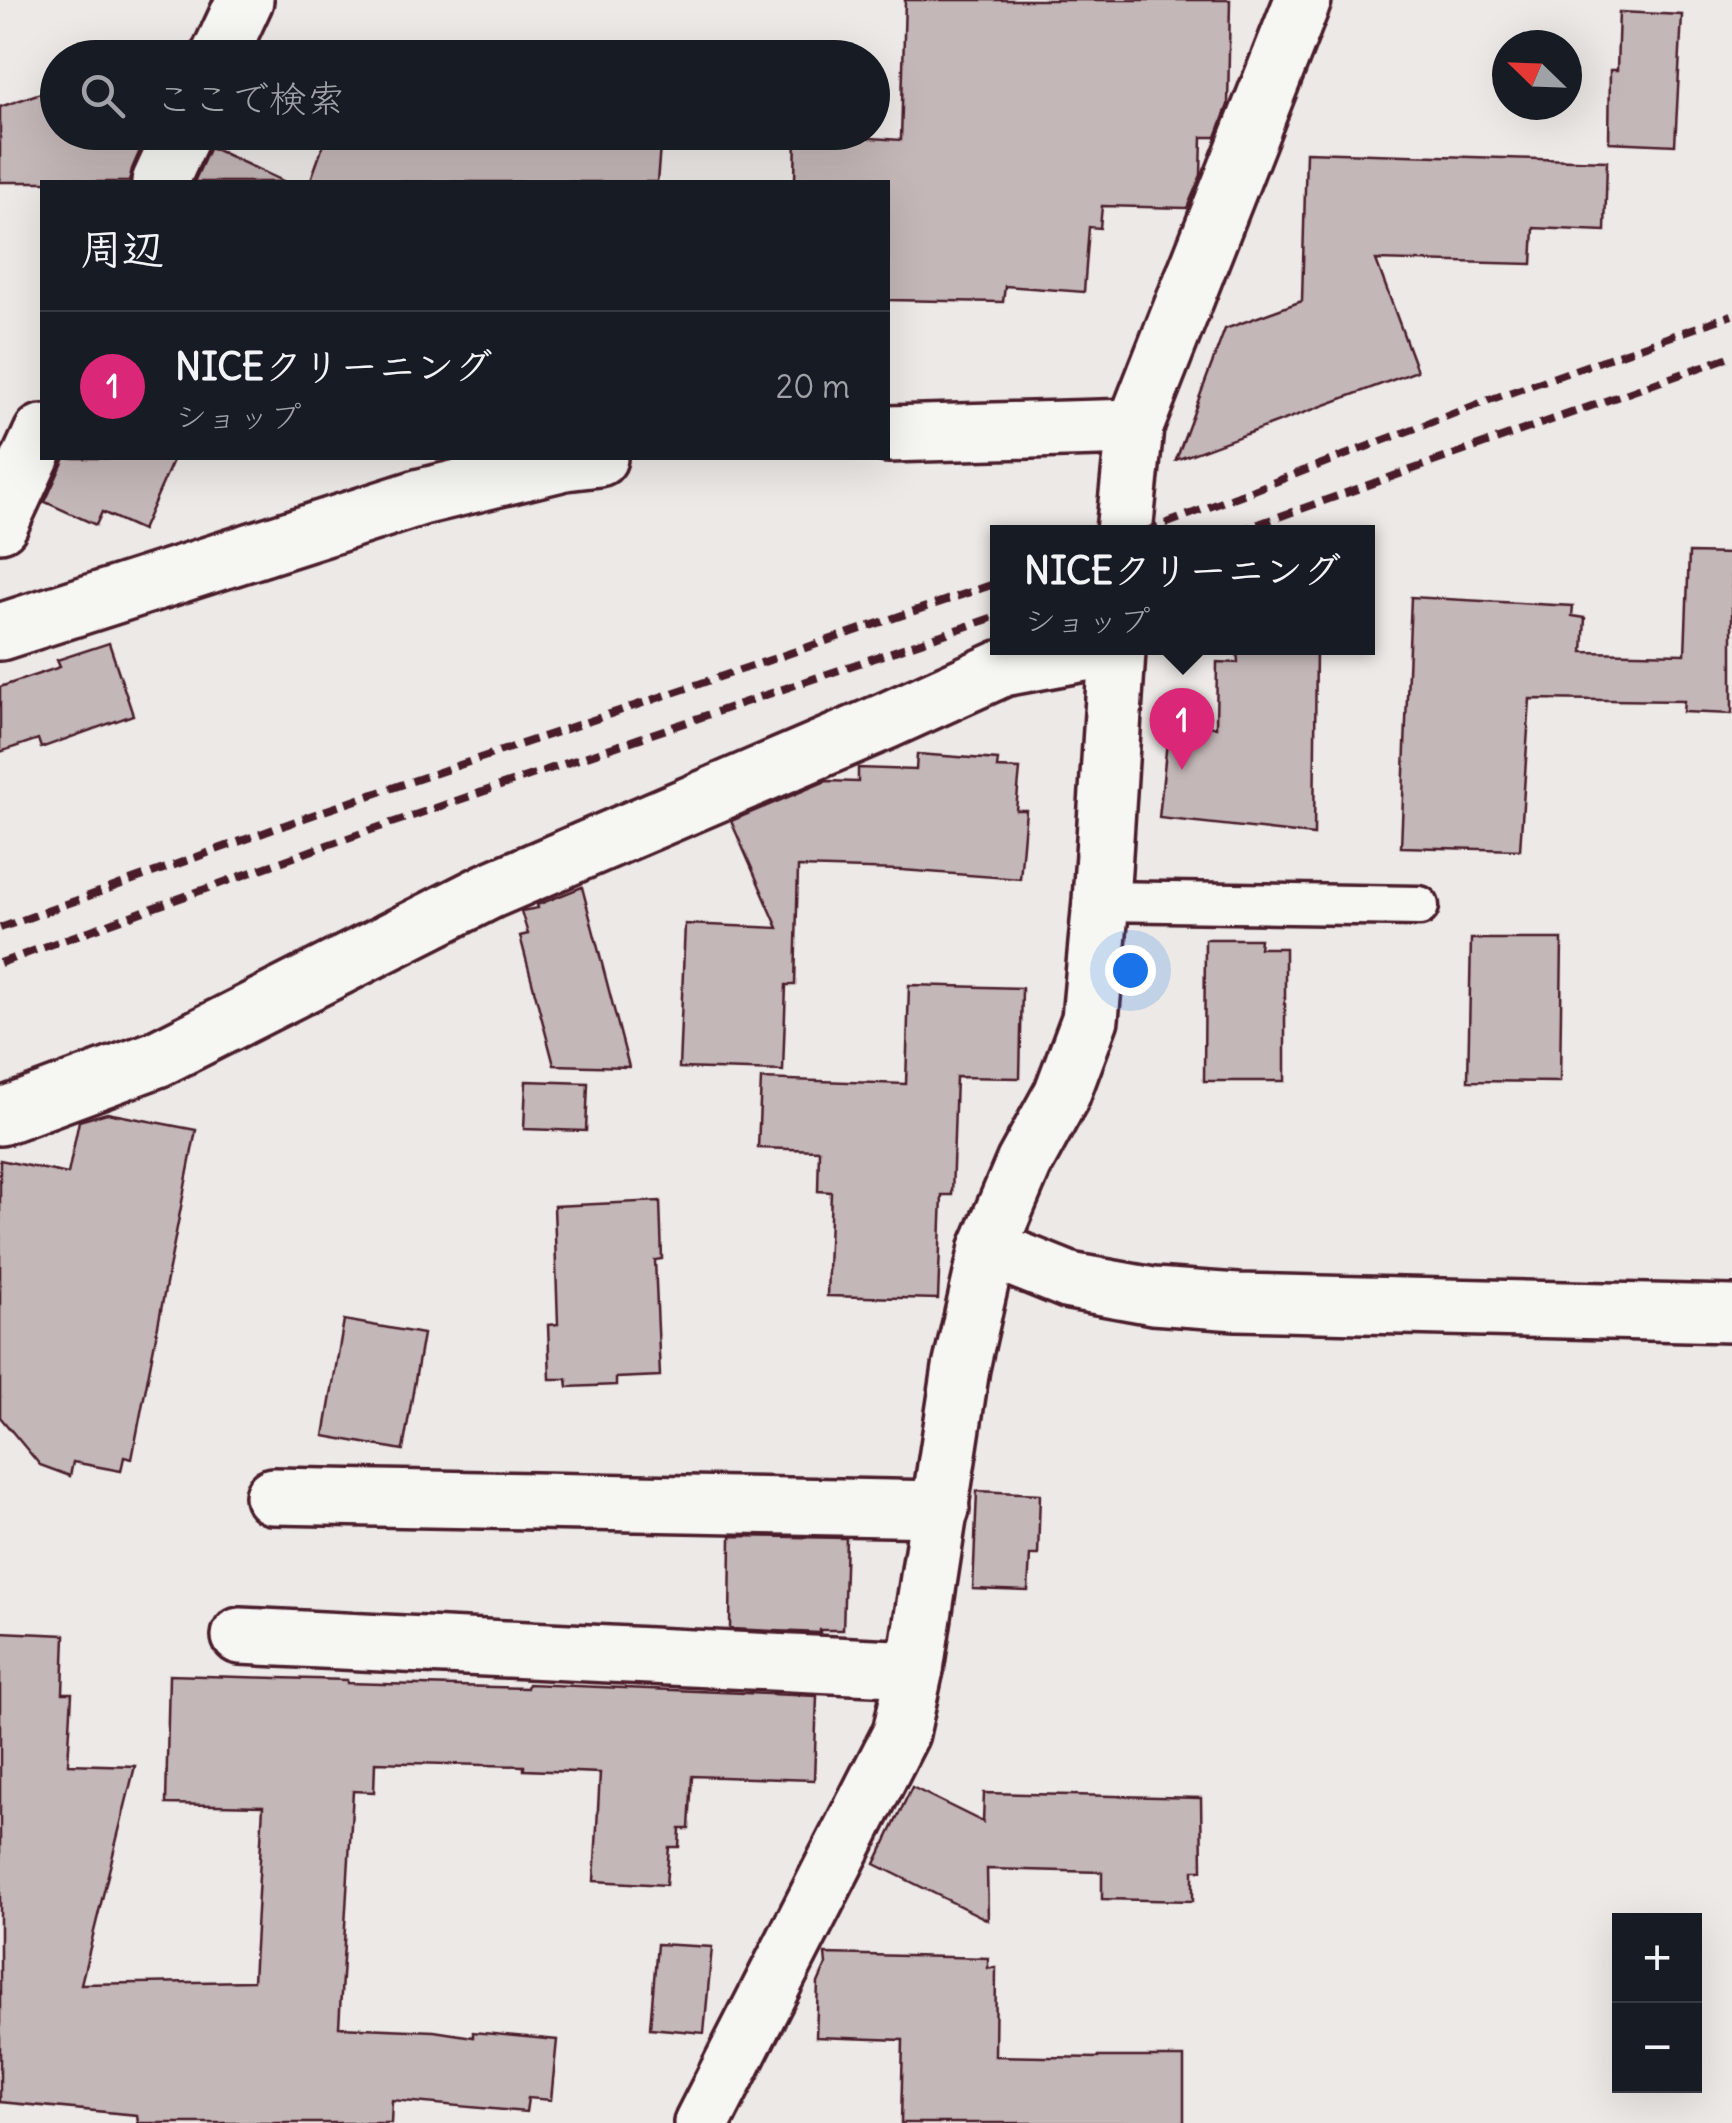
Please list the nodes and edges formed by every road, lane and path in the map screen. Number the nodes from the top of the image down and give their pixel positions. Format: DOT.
graph roads {
  1 [pos="245,0"];
  2 [pos="1302,0"];
  3 [pos="226,40"];
  4 [pos="175,150"];
  5 [pos="161,180"];
  6 [pos="1136,427"];
  7 [pos="890,434"];
  8 [pos="40,438"];
  9 [pos="582,460"];
  10 [pos="0,524"];
  11 [pos="1125,525"];
  12 [pos="0,632"];
  13 [pos="1074,655"];
  14 [pos="1117,655"];
  15 [pos="1101,901"];
  16 [pos="1420,906"];
  17 [pos="0,1116"];
  18 [pos="988,1248"];
  19 [pos="1732,1314"];
  20 [pos="273,1496"];
  21 [pos="941,1508"];
  22 [pos="240,1636"];
  23 [pos="915,1670"];
  24 [pos="702,2123"];
  1 -- 3 [label="street"];
  2 -- 6 [label="street"];
  4 -- 5 [label="street"];
  6 -- 7 [label="street"];
  6 -- 11 [label="street"];
  8 -- 10 [label="street"];
  9 -- 12 [label="street"];
  13 -- 17 [label="street"];
  14 -- 15 [label="street"];
  15 -- 16 [label="lane"];
  15 -- 18 [label="street"];
  18 -- 19 [label="street"];
  18 -- 21 [label="street"];
  20 -- 21 [label="street"];
  21 -- 23 [label="street"];
  22 -- 23 [label="street"];
  23 -- 24 [label="street"];
}
